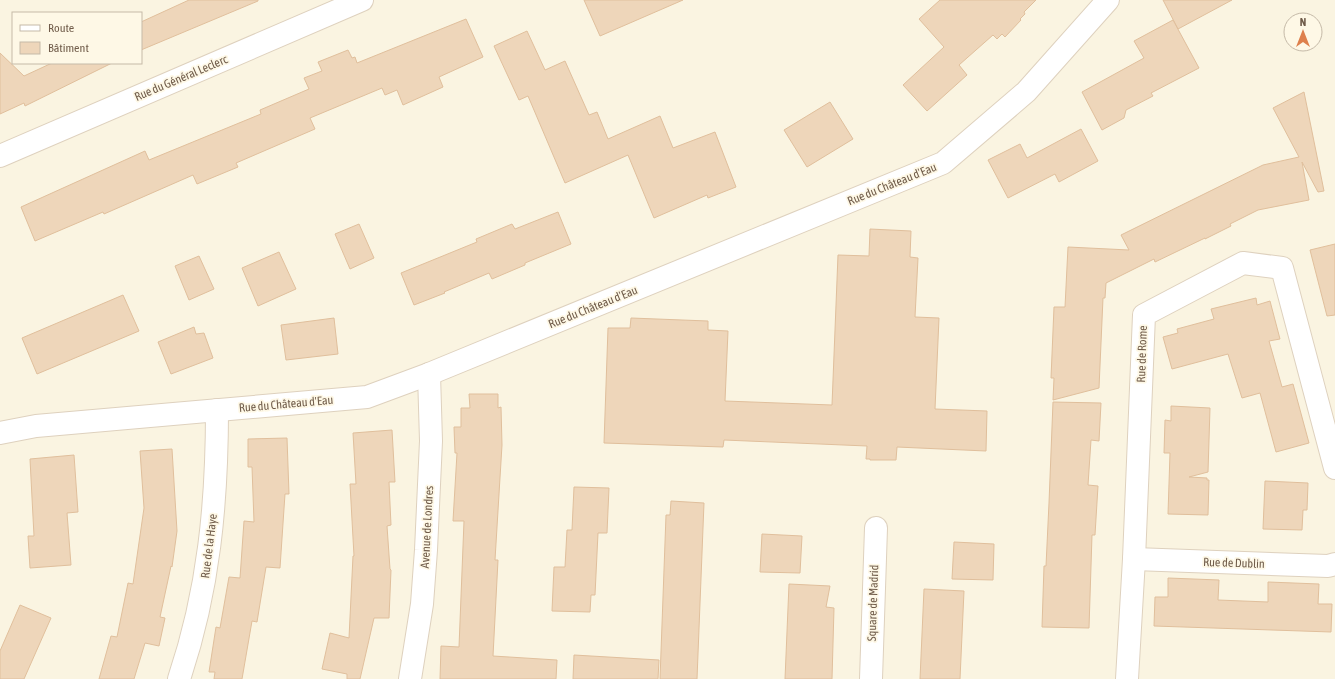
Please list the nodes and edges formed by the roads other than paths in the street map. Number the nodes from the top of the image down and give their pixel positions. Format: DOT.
graph roads {
  1 [pos="362,0"];
  2 [pos="1108,0"];
  3 [pos="0,156"];
  4 [pos="430,374"];
  5 [pos="217,410"];
  6 [pos="0,433"];
  7 [pos="1335,468"];
  8 [pos="876,528"];
  9 [pos="1134,559"];
  10 [pos="1335,564"];
  11 [pos="180,679"];
  12 [pos="410,679"];
  13 [pos="871,679"];
  14 [pos="1127,679"];
  1 -- 3 [label="street, Rue du Général Leclerc"];
  2 -- 4 [label="street, Rue du Château d'Eau"];
  4 -- 5 [label="street, Rue du Château d'Eau"];
  4 -- 12 [label="street, Avenue de Londres"];
  5 -- 6 [label="street, Rue du Château d'Eau"];
  5 -- 11 [label="street, Rue de la Haye"];
  7 -- 9 [label="street, Rue de Rome"];
  8 -- 13 [label="street, Square de Madrid"];
  9 -- 10 [label="street, Rue de Dublin"];
  9 -- 14 [label="street, Rue de Rome"];
}
